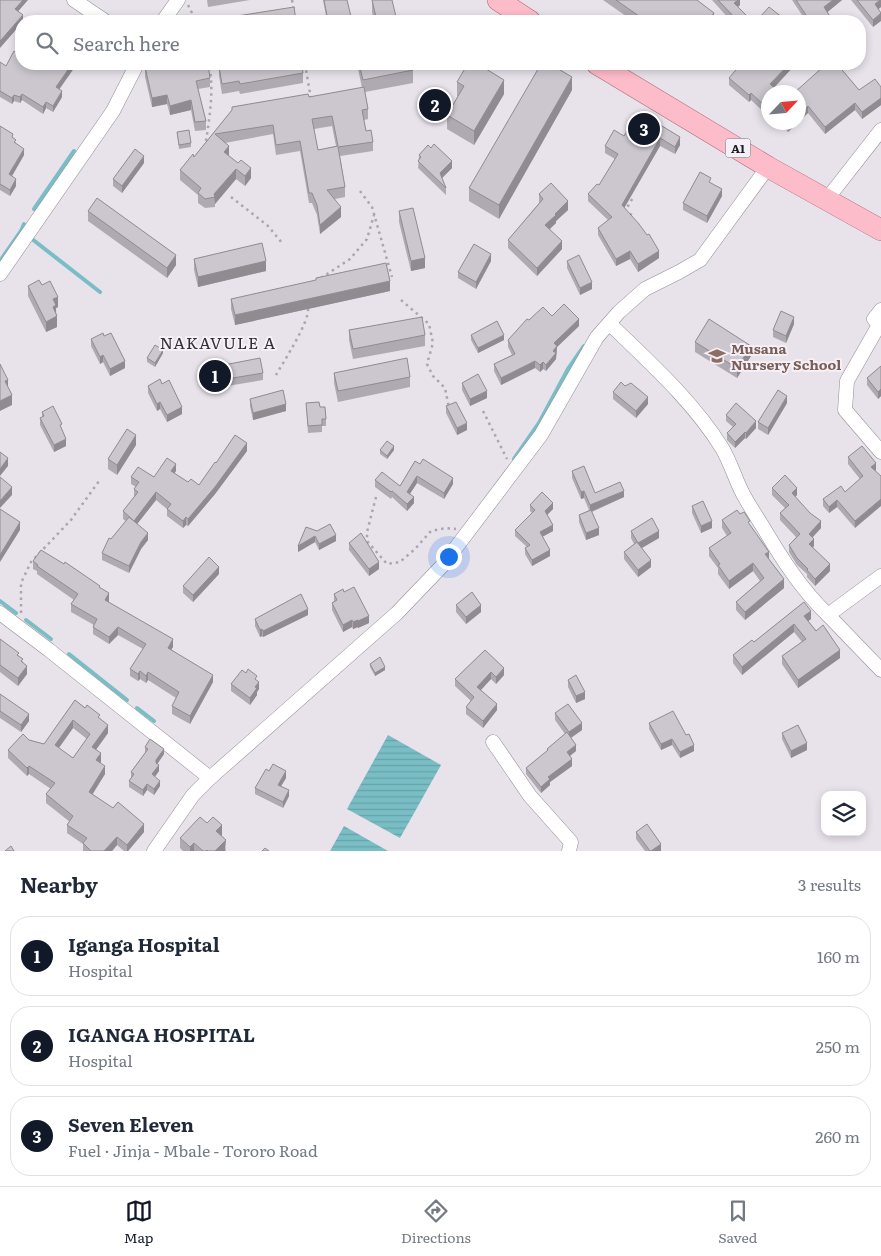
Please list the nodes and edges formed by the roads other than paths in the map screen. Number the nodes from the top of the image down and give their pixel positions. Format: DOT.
graph roads {
  1 [pos="74,0"];
  2 [pos="178,0"];
  3 [pos="507,2"];
  4 [pos="96,15"];
  5 [pos="167,15"];
  6 [pos="523,15"];
  7 [pos="134,70"];
  8 [pos="607,70"];
  9 [pos="881,130"];
  10 [pos="768,166"];
  11 [pos="827,199"];
  12 [pos="881,230"];
  13 [pos="0,274"];
  14 [pos="881,310"];
  15 [pos="610,324"];
  16 [pos="881,452"];
  17 [pos="881,576"];
  18 [pos="0,613"];
  19 [pos="828,615"];
  20 [pos="881,670"];
  21 [pos="493,742"];
  22 [pos="210,778"];
  23 [pos="154,851"];
  24 [pos="569,851"];
  1 -- 4 [label="street"];
  2 -- 5 [label="street"];
  3 -- 6 [label="main road"];
  7 -- 13 [label="street"];
  8 -- 10 [label="main road, A1"];
  9 -- 11 [label="street"];
  10 -- 11 [label="main road, A1"];
  10 -- 15 [label="street"];
  11 -- 12 [label="main road, A1"];
  14 -- 16 [label="street"];
  15 -- 19 [label="street"];
  15 -- 22 [label="street"];
  17 -- 19 [label="street"];
  18 -- 22 [label="street"];
  19 -- 20 [label="street"];
  21 -- 24 [label="street"];
  22 -- 23 [label="street"];
}
